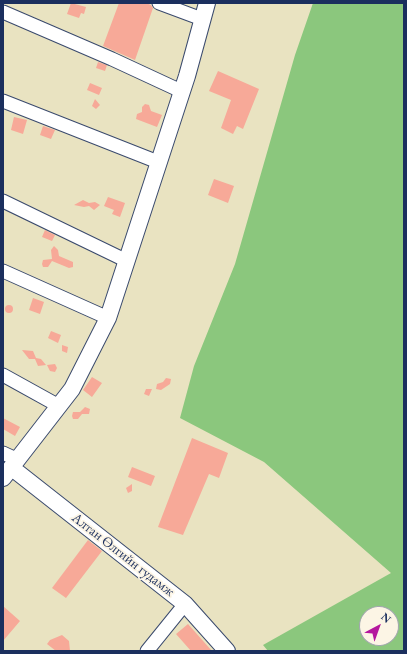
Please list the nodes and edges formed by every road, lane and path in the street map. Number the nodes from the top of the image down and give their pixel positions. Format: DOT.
graph roads {
  1 [pos="159,3"];
  2 [pos="206,3"];
  3 [pos="3,12"];
  4 [pos="202,19"];
  5 [pos="181,91"];
  6 [pos="3,101"];
  7 [pos="158,162"];
  8 [pos="3,201"];
  9 [pos="127,261"];
  10 [pos="3,270"];
  11 [pos="108,318"];
  12 [pos="3,375"];
  13 [pos="59,406"];
  14 [pos="3,453"];
  15 [pos="11,469"];
  16 [pos="185,604"];
  17 [pos="147,651"];
  18 [pos="227,651"];
  1 -- 4 [label="street"];
  2 -- 4 [label="main road"];
  3 -- 5 [label="street"];
  4 -- 5 [label="main road"];
  5 -- 7 [label="main road"];
  6 -- 7 [label="street"];
  7 -- 9 [label="main road"];
  8 -- 9 [label="street"];
  9 -- 11 [label="main road"];
  10 -- 11 [label="street"];
  11 -- 13 [label="main road"];
  12 -- 13 [label="street"];
  13 -- 15 [label="main road"];
  14 -- 15 [label="street"];
  15 -- 16 [label="main road, Алтан Өлгийн гудамж"];
  16 -- 17 [label="street"];
  16 -- 18 [label="main road, Алтан Өлгийн гудамж"];
}
